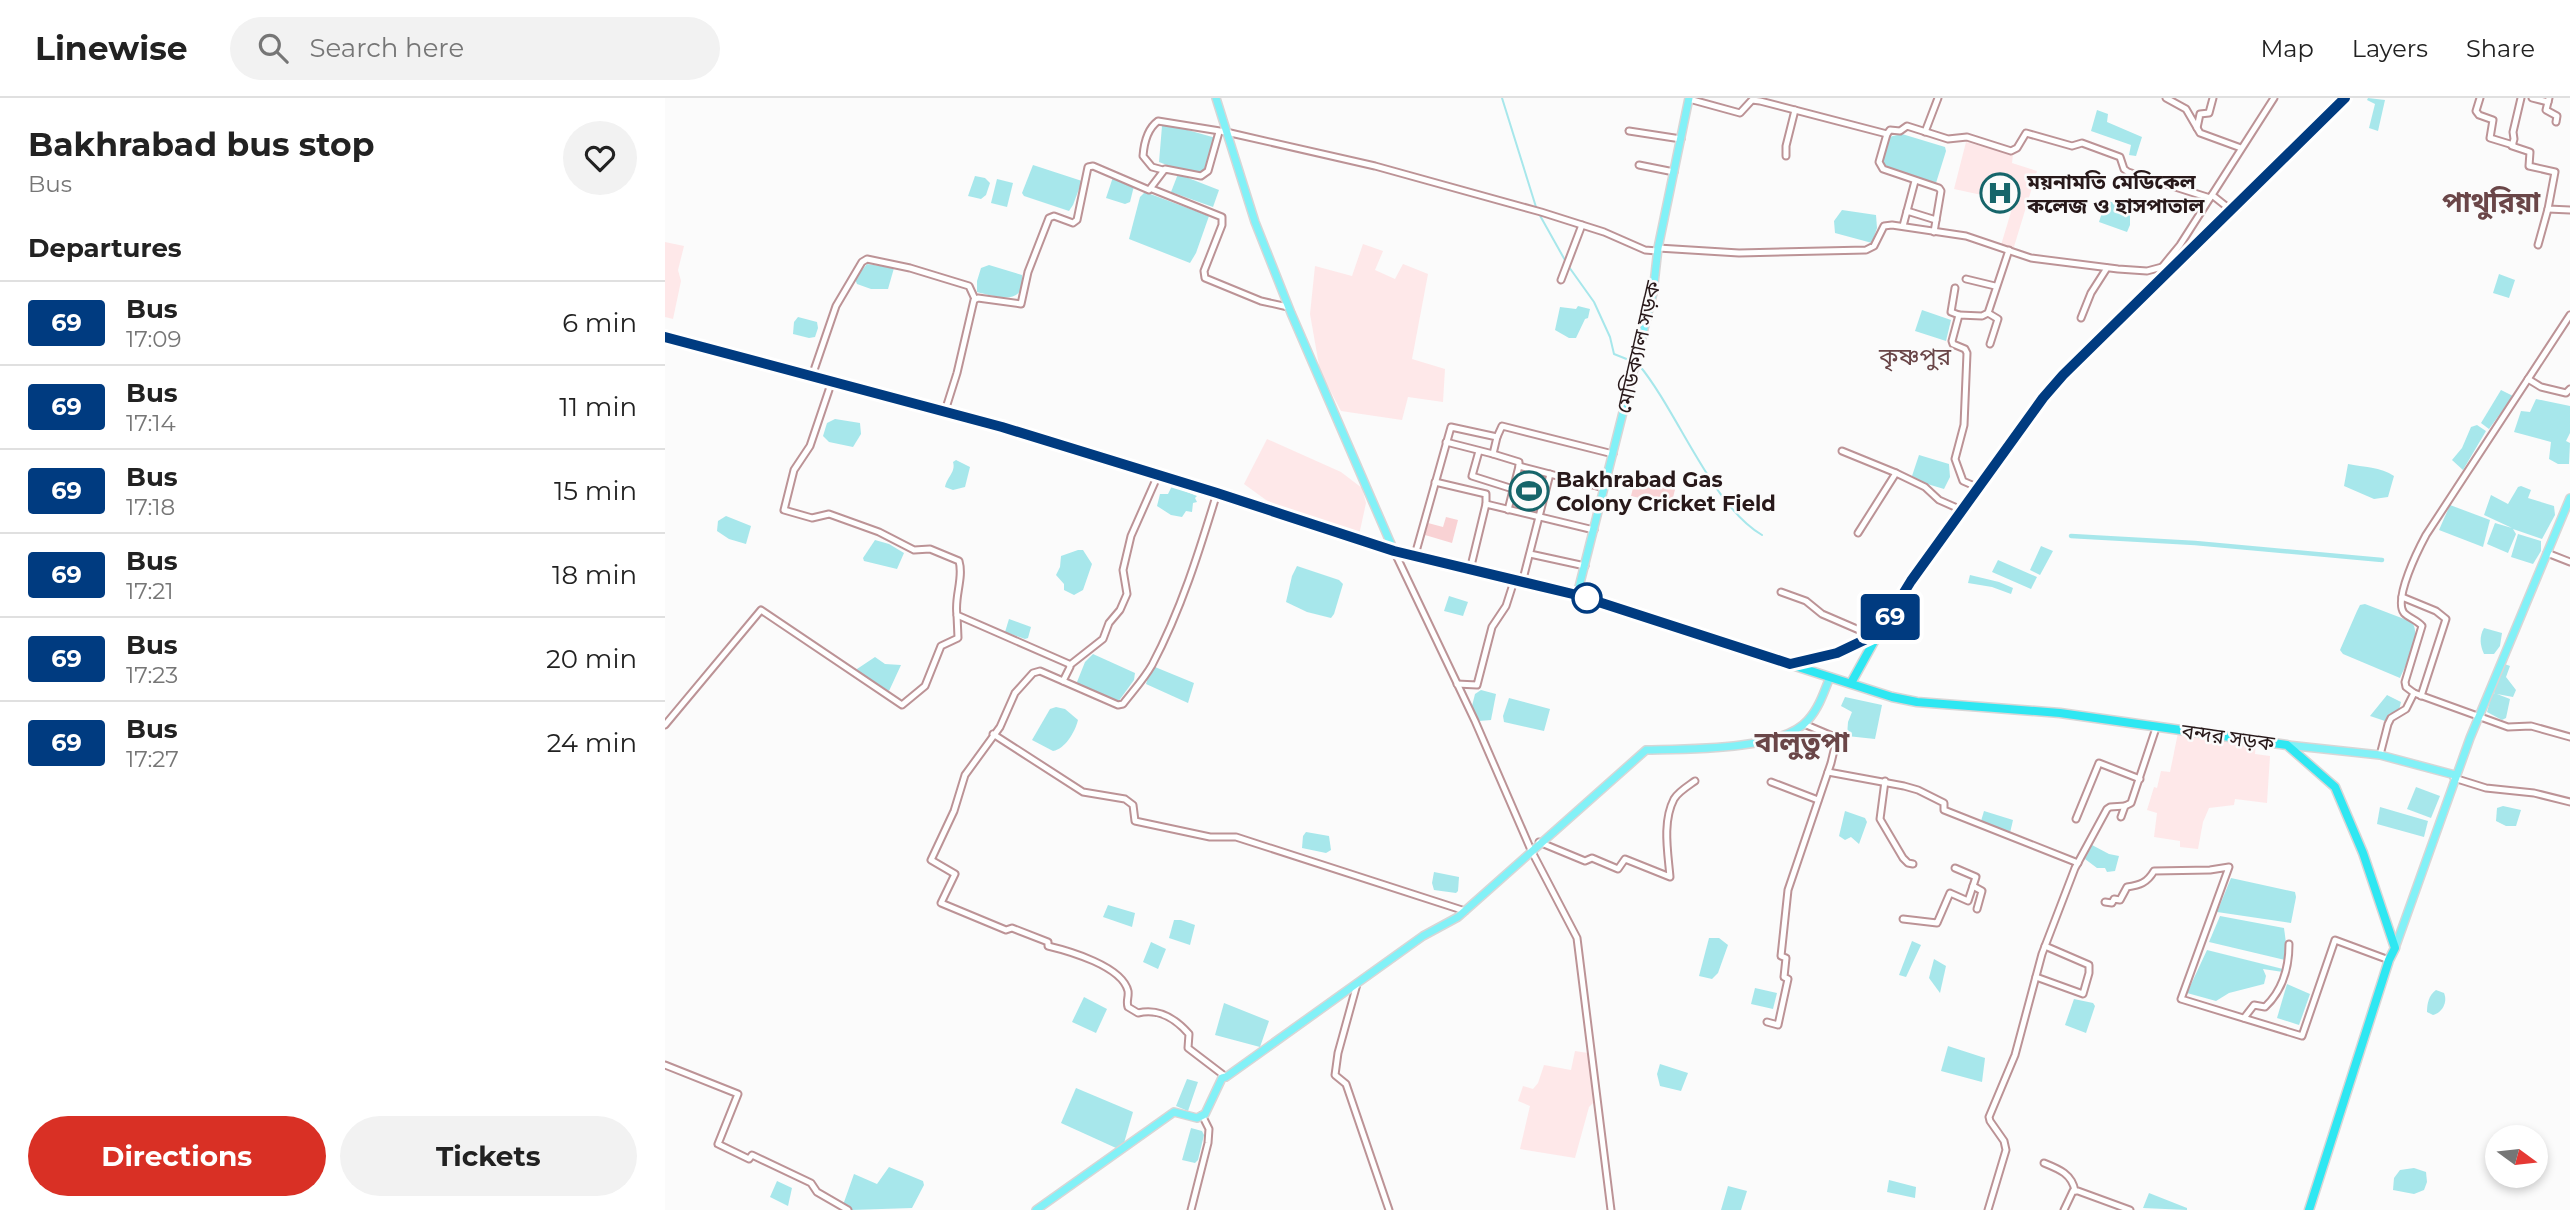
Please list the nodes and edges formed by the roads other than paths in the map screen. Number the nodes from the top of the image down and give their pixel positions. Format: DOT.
graph roads {
  1 [pos="1216,98"];
  2 [pos="1689,98"];
  3 [pos="1938,98"];
  4 [pos="2166,98"];
  5 [pos="2213,98"];
  6 [pos="2274,98"];
  7 [pos="2345,98"];
  8 [pos="2480,98"];
  9 [pos="2521,98"];
  10 [pos="2532,98"];
  11 [pos="2549,100"];
  12 [pos="1795,110"];
  13 [pos="2556,122"];
  14 [pos="2197,129"];
  15 [pos="1629,131"];
  16 [pos="1223,132"];
  17 [pos="1925,132"];
  18 [pos="1887,134"];
  19 [pos="1681,139"];
  20 [pos="2513,145"];
  21 [pos="2241,148"];
  22 [pos="1786,156"];
  23 [pos="1639,164"];
  24 [pos="1163,170"];
  25 [pos="1674,172"];
  26 [pos="1915,181"];
  27 [pos="1151,189"];
  28 [pos="2211,196"];
  29 [pos="2548,209"];
  30 [pos="2231,210"];
  31 [pos="2570,210"];
  32 [pos="1907,211"];
  33 [pos="1936,220"];
  34 [pos="1583,225"];
  35 [pos="1903,226"];
  36 [pos="1934,232"];
  37 [pos="2538,245"];
  38 [pos="1657,249"];
  39 [pos="2009,250"];
  40 [pos="2162,267"];
  41 [pos="2107,268"];
  42 [pos="2172,268"];
  43 [pos="1966,279"];
  44 [pos="1561,280"];
  45 [pos="1995,286"];
  46 [pos="1955,288"];
  47 [pos="975,299"];
  48 [pos="1288,307"];
  49 [pos="1988,313"];
  50 [pos="2570,314"];
  51 [pos="1959,315"];
  52 [pos="2081,318"];
  53 [pos="665,337"];
  54 [pos="1990,344"];
  55 [pos="812,376"];
  56 [pos="2528,379"];
  57 [pos="832,382"];
  58 [pos="2570,389"];
  59 [pos="945,411"];
  60 [pos="1497,437"];
  61 [pos="1446,442"];
  62 [pos="1479,451"];
  63 [pos="1842,451"];
  64 [pos="1493,454"];
  65 [pos="1613,454"];
  66 [pos="1519,466"];
  67 [pos="1896,473"];
  68 [pos="1550,474"];
  69 [pos="1159,475"];
  70 [pos="1607,477"];
  71 [pos="1435,482"];
  72 [pos="1631,482"];
  73 [pos="1604,488"];
  74 [pos="1979,488"];
  75 [pos="1513,489"];
  76 [pos="1217,493"];
  77 [pos="2570,498"];
  78 [pos="1486,504"];
  79 [pos="1508,510"];
  80 [pos="1964,511"];
  81 [pos="1539,517"];
  82 [pos="1594,530"];
  83 [pos="1858,533"];
  84 [pos="1394,551"];
  85 [pos="2547,553"];
  86 [pos="1529,554"];
  87 [pos="1415,555"];
  88 [pos="2570,562"];
  89 [pos="1585,566"];
  90 [pos="1470,570"];
  91 [pos="1518,582"];
  92 [pos="1781,592"];
  93 [pos="1577,595"];
  94 [pos="2402,597"];
  95 [pos="957,615"];
  96 [pos="1876,635"];
  97 [pos="1790,664"];
  98 [pos="1070,665"];
  99 [pos="1830,677"];
  100 [pos="1063,681"];
  101 [pos="1851,683"];
  102 [pos="1457,684"];
  103 [pos="2417,695"];
  104 [pos="2479,715"];
  105 [pos="1804,724"];
  106 [pos="665,725"];
  107 [pos="2156,728"];
  108 [pos="993,734"];
  109 [pos="2570,737"];
  110 [pos="2287,745"];
  111 [pos="2380,755"];
  112 [pos="1828,772"];
  113 [pos="2455,777"];
  114 [pos="2140,779"];
  115 [pos="1695,781"];
  116 [pos="1885,781"];
  117 [pos="1771,782"];
  118 [pos="1818,800"];
  119 [pos="2570,802"];
  120 [pos="2125,806"];
  121 [pos="2121,817"];
  122 [pos="2076,819"];
  123 [pos="1539,842"];
  124 [pos="1531,850"];
  125 [pos="2078,863"];
  126 [pos="1913,864"];
  127 [pos="1955,868"];
  128 [pos="1973,886"];
  129 [pos="2105,902"];
  130 [pos="1977,909"];
  131 [pos="1465,911"];
  132 [pos="1903,919"];
  133 [pos="2289,944"];
  134 [pos="2045,946"];
  135 [pos="2395,948"];
  136 [pos="2389,960"];
  137 [pos="2036,977"];
  138 [pos="1357,984"];
  139 [pos="2244,1018"];
  140 [pos="1767,1022"];
  141 [pos="665,1065"];
  142 [pos="1226,1077"];
  143 [pos="1202,1115"];
  144 [pos="2044,1163"];
  145 [pos="2075,1191"];
  146 [pos="848,1210"];
  147 [pos="1036,1210"];
  148 [pos="1191,1210"];
  149 [pos="1389,1210"];
  150 [pos="1611,1210"];
  151 [pos="1988,1210"];
  152 [pos="2064,1210"];
  153 [pos="2130,1210"];
  154 [pos="2309,1210"];
  1 -- 16 [label="main road"];
  2 -- 12 [label="street"];
  2 -- 19 [label="main road, মেডিক্যাল সড়ক"];
  3 -- 17 [label="street"];
  4 -- 14 [label="street"];
  5 -- 14 [label="street"];
  6 -- 21 [label="street"];
  7 -- 30 [label="highway"];
  8 -- 20 [label="street"];
  9 -- 20 [label="street"];
  10 -- 11 [label="street"];
  11 -- 13 [label="street"];
  12 -- 18 [label="street"];
  12 -- 22 [label="street"];
  14 -- 21 [label="street"];
  15 -- 19 [label="street"];
  16 -- 24 [label="street"];
  16 -- 24 [label="street"];
  16 -- 34 [label="street"];
  16 -- 48 [label="main road"];
  17 -- 18 [label="street"];
  17 -- 28 [label="street"];
  18 -- 26 [label="street"];
  19 -- 25 [label="main road, মেডিক্যাল সড়ক"];
  20 -- 29 [label="street"];
  21 -- 28 [label="street"];
  23 -- 25 [label="street"];
  24 -- 27 [label="street"];
  25 -- 38 [label="main road, মেডিক্যাল সড়ক"];
  26 -- 32 [label="street"];
  26 -- 33 [label="street"];
  27 -- 47 [label="street"];
  27 -- 48 [label="street"];
  28 -- 30 [label="street"];
  28 -- 40 [label="street"];
  29 -- 31 [label="street"];
  29 -- 37 [label="street"];
  30 -- 42 [label="highway"];
  32 -- 33 [label="street"];
  32 -- 35 [label="street"];
  33 -- 36 [label="street"];
  34 -- 38 [label="street"];
  34 -- 44 [label="street"];
  35 -- 36 [label="street"];
  35 -- 38 [label="street"];
  36 -- 39 [label="street"];
  38 -- 65 [label="main road, মেডিক্যাল সড়ক"];
  39 -- 41 [label="street"];
  39 -- 45 [label="street"];
  40 -- 41 [label="street"];
  40 -- 42 [label="street"];
  41 -- 52 [label="street"];
  42 -- 74 [label="highway"];
  43 -- 45 [label="street"];
  45 -- 49 [label="street"];
  46 -- 51 [label="street"];
  47 -- 55 [label="street"];
  47 -- 59 [label="street"];
  48 -- 84 [label="main road"];
  49 -- 51 [label="street"];
  49 -- 54 [label="street"];
  50 -- 56 [label="street"];
  51 -- 74 [label="street"];
  53 -- 55 [label="highway, বন্দর সড়ক"];
  55 -- 57 [label="highway, বন্দর সড়ক"];
  56 -- 58 [label="street"];
  56 -- 94 [label="street"];
  57 -- 59 [label="highway, বন্দর সড়ক"];
  57 -- 95 [label="street"];
  59 -- 69 [label="highway, বন্দর সড়ক"];
  60 -- 61 [label="street"];
  60 -- 64 [label="street"];
  60 -- 65 [label="street"];
  61 -- 62 [label="street"];
  61 -- 71 [label="street"];
  62 -- 64 [label="street"];
  62 -- 75 [label="street"];
  63 -- 67 [label="street"];
  64 -- 66 [label="street"];
  65 -- 70 [label="main road, মেডিক্যাল সড়ক"];
  66 -- 68 [label="street"];
  66 -- 75 [label="street"];
  67 -- 80 [label="street"];
  67 -- 83 [label="street"];
  68 -- 73 [label="street"];
  68 -- 81 [label="street"];
  69 -- 76 [label="highway, বন্দর সড়ক"];
  69 -- 98 [label="street"];
  70 -- 72 [label="street"];
  70 -- 73 [label="main road, মেডিক্যাল সড়ক"];
  71 -- 78 [label="street"];
  71 -- 87 [label="street"];
  73 -- 82 [label="main road, মেডিক্যাল সড়ক"];
  74 -- 80 [label="highway"];
  75 -- 79 [label="street"];
  76 -- 84 [label="highway, বন্দর সড়ক"];
  76 -- 100 [label="street"];
  77 -- 85 [label="main road"];
  78 -- 79 [label="street"];
  78 -- 90 [label="street"];
  79 -- 81 [label="street"];
  80 -- 96 [label="highway"];
  81 -- 82 [label="street"];
  81 -- 86 [label="street"];
  82 -- 89 [label="main road, মেডিক্যাল সড়ক"];
  84 -- 87 [label="highway, বন্দর সড়ক"];
  84 -- 102 [label="street"];
  85 -- 88 [label="street"];
  85 -- 104 [label="main road"];
  86 -- 89 [label="street"];
  86 -- 91 [label="street"];
  87 -- 90 [label="highway, বন্দর সড়ক"];
  89 -- 93 [label="main road, মেডিক্যাল সড়ক"];
  90 -- 91 [label="highway, বন্দর সড়ক"];
  91 -- 93 [label="highway, বন্দর সড়ক"];
  91 -- 102 [label="street"];
  92 -- 96 [label="street"];
  93 -- 97 [label="highway, বন্দর সড়ক"];
  94 -- 103 [label="street"];
  94 -- 103 [label="street"];
  95 -- 98 [label="street"];
  95 -- 106 [label="street"];
  96 -- 97 [label="highway"];
  96 -- 101 [label="highway"];
  97 -- 99 [label="highway, বন্দর সড়ক"];
  98 -- 100 [label="street"];
  99 -- 101 [label="highway, বন্দর সড়ক"];
  99 -- 105 [label="main road"];
  100 -- 108 [label="street"];
  101 -- 107 [label="highway, বন্দর সড়ক"];
  102 -- 124 [label="street"];
  103 -- 104 [label="street"];
  103 -- 111 [label="street"];
  104 -- 109 [label="street"];
  104 -- 113 [label="main road"];
  105 -- 112 [label="street"];
  105 -- 123 [label="main road"];
  107 -- 110 [label="highway, বন্দর সড়ক"];
  107 -- 114 [label="street"];
  108 -- 131 [label="street"];
  108 -- 142 [label="street"];
  110 -- 111 [label="main road"];
  110 -- 135 [label="highway, বন্দর সড়ক"];
  111 -- 113 [label="main road"];
  112 -- 116 [label="street"];
  112 -- 118 [label="street"];
  113 -- 119 [label="street"];
  113 -- 135 [label="main road"];
  114 -- 120 [label="street"];
  114 -- 122 [label="street"];
  115 -- 123 [label="street"];
  116 -- 125 [label="street"];
  116 -- 126 [label="street"];
  117 -- 118 [label="street"];
  118 -- 140 [label="street"];
  120 -- 121 [label="street"];
  120 -- 125 [label="street"];
  123 -- 124 [label="main road"];
  124 -- 131 [label="main road"];
  124 -- 150 [label="street"];
  125 -- 134 [label="street"];
  127 -- 128 [label="street"];
  128 -- 130 [label="street"];
  128 -- 132 [label="street"];
  129 -- 139 [label="street"];
  131 -- 138 [label="main road"];
  133 -- 139 [label="street"];
  134 -- 137 [label="street"];
  134 -- 137 [label="street"];
  135 -- 136 [label="highway"];
  136 -- 139 [label="street"];
  136 -- 154 [label="highway"];
  137 -- 151 [label="street"];
  138 -- 142 [label="main road"];
  138 -- 149 [label="street"];
  141 -- 146 [label="street"];
  142 -- 143 [label="main road"];
  143 -- 147 [label="main road"];
  143 -- 148 [label="street"];
  144 -- 145 [label="street"];
  145 -- 152 [label="street"];
  145 -- 153 [label="street"];
}
